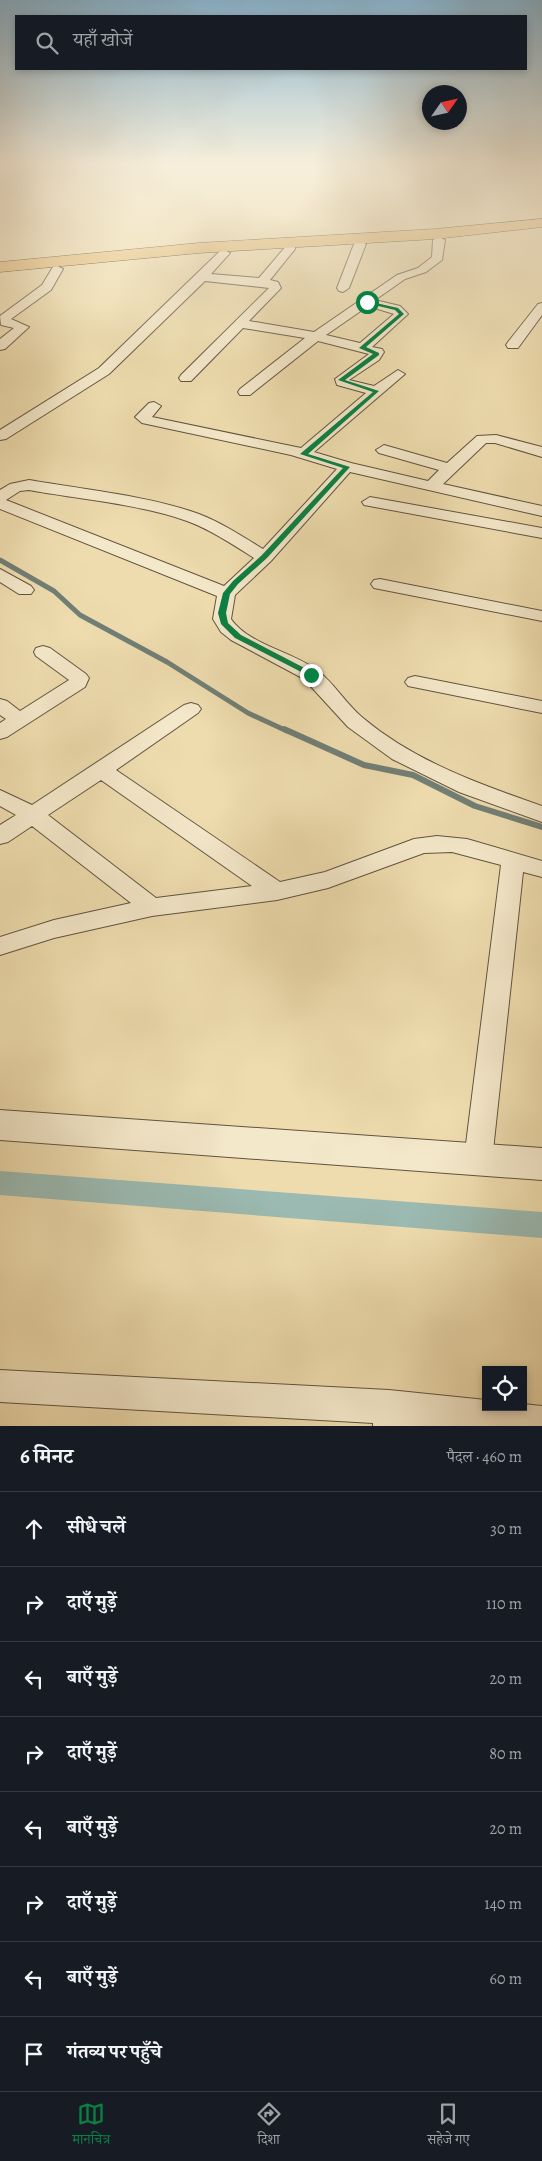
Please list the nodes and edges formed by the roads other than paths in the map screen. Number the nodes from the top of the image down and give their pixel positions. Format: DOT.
graph roads {
  1 [pos="469,231"];
  2 [pos="542,232"];
  3 [pos="440,240"];
  4 [pos="360,244"];
  5 [pos="291,247"];
  6 [pos="224,253"];
  7 [pos="0,267"];
  8 [pos="57,269"];
  9 [pos="0,274"];
  10 [pos="202,278"];
  11 [pos="264,282"];
  12 [pos="343,288"];
  13 [pos="367,302"];
  14 [pos="542,307"];
  15 [pos="242,324"];
  16 [pos="316,336"];
  17 [pos="513,344"];
  18 [pos="0,346"];
  19 [pos="362,348"];
  20 [pos="398,374"];
  21 [pos="186,378"];
  22 [pos="377,391"];
  23 [pos="245,392"];
  24 [pos="154,406"];
  25 [pos="1,436"];
  26 [pos="384,450"];
  27 [pos="542,452"];
  28 [pos="303,454"];
  29 [pos="347,467"];
  30 [pos="451,469"];
  31 [pos="0,477"];
  32 [pos="20,486"];
  33 [pos="430,487"];
  34 [pos="0,497"];
  35 [pos="370,502"];
  36 [pos="0,503"];
  37 [pos="542,510"];
  38 [pos="542,533"];
  39 [pos="265,557"];
  40 [pos="0,574"];
  41 [pos="380,584"];
  42 [pos="25,590"];
  43 [pos="226,593"];
  44 [pos="542,616"];
  45 [pos="43,652"];
  46 [pos="415,682"];
  47 [pos="0,705"];
  48 [pos="542,707"];
  49 [pos="191,708"];
  50 [pos="18,719"];
  51 [pos="0,732"];
  52 [pos="102,770"];
  53 [pos="0,797"];
  54 [pos="32,814"];
  55 [pos="542,814"];
  56 [pos="0,836"];
  57 [pos="513,861"];
  58 [pos="542,869"];
  59 [pos="278,891"];
  60 [pos="152,907"];
  61 [pos="0,946"];
  62 [pos="0,1125"];
  63 [pos="478,1160"];
  64 [pos="542,1164"];
  65 [pos="0,1386"];
  66 [pos="389,1417"];
  67 [pos="542,1423"];
  1 -- 7 [label="main road"];
  2 -- 3 [label="main road"];
  3 -- 4 [label="main road"];
  3 -- 13 [label="street"];
  4 -- 5 [label="main road"];
  4 -- 12 [label="street"];
  5 -- 6 [label="main road"];
  5 -- 11 [label="street"];
  6 -- 8 [label="main road"];
  6 -- 10 [label="street"];
  8 -- 9 [label="main road"];
  8 -- 18 [label="street"];
  10 -- 11 [label="street"];
  10 -- 25 [label="street"];
  11 -- 15 [label="street"];
  13 -- 16 [label="street"];
  13 -- 19 [label="street"];
  14 -- 17 [label="street"];
  15 -- 16 [label="street"];
  15 -- 21 [label="street"];
  16 -- 19 [label="street"];
  16 -- 23 [label="street"];
  19 -- 22 [label="street"];
  20 -- 22 [label="street"];
  22 -- 28 [label="street"];
  24 -- 28 [label="street"];
  26 -- 30 [label="street"];
  27 -- 30 [label="street"];
  28 -- 29 [label="street"];
  29 -- 33 [label="street"];
  29 -- 39 [label="street"];
  30 -- 33 [label="street"];
  31 -- 32 [label="street"];
  32 -- 34 [label="street"];
  32 -- 39 [label="street"];
  33 -- 37 [label="street"];
  35 -- 38 [label="street"];
  36 -- 43 [label="street"];
  39 -- 43 [label="street"];
  40 -- 42 [label="street"];
  41 -- 44 [label="street"];
  43 -- 55 [label="street"];
  45 -- 50 [label="street"];
  46 -- 48 [label="street"];
  47 -- 50 [label="street"];
  49 -- 52 [label="street"];
  50 -- 51 [label="street"];
  52 -- 54 [label="street"];
  52 -- 59 [label="street"];
  53 -- 54 [label="street"];
  54 -- 56 [label="street"];
  54 -- 60 [label="street"];
  57 -- 58 [label="street"];
  57 -- 59 [label="street"];
  57 -- 63 [label="street"];
  59 -- 60 [label="street"];
  60 -- 61 [label="street"];
  62 -- 63 [label="street"];
  63 -- 64 [label="street"];
  65 -- 66 [label="street"];
  66 -- 67 [label="street"];
}
